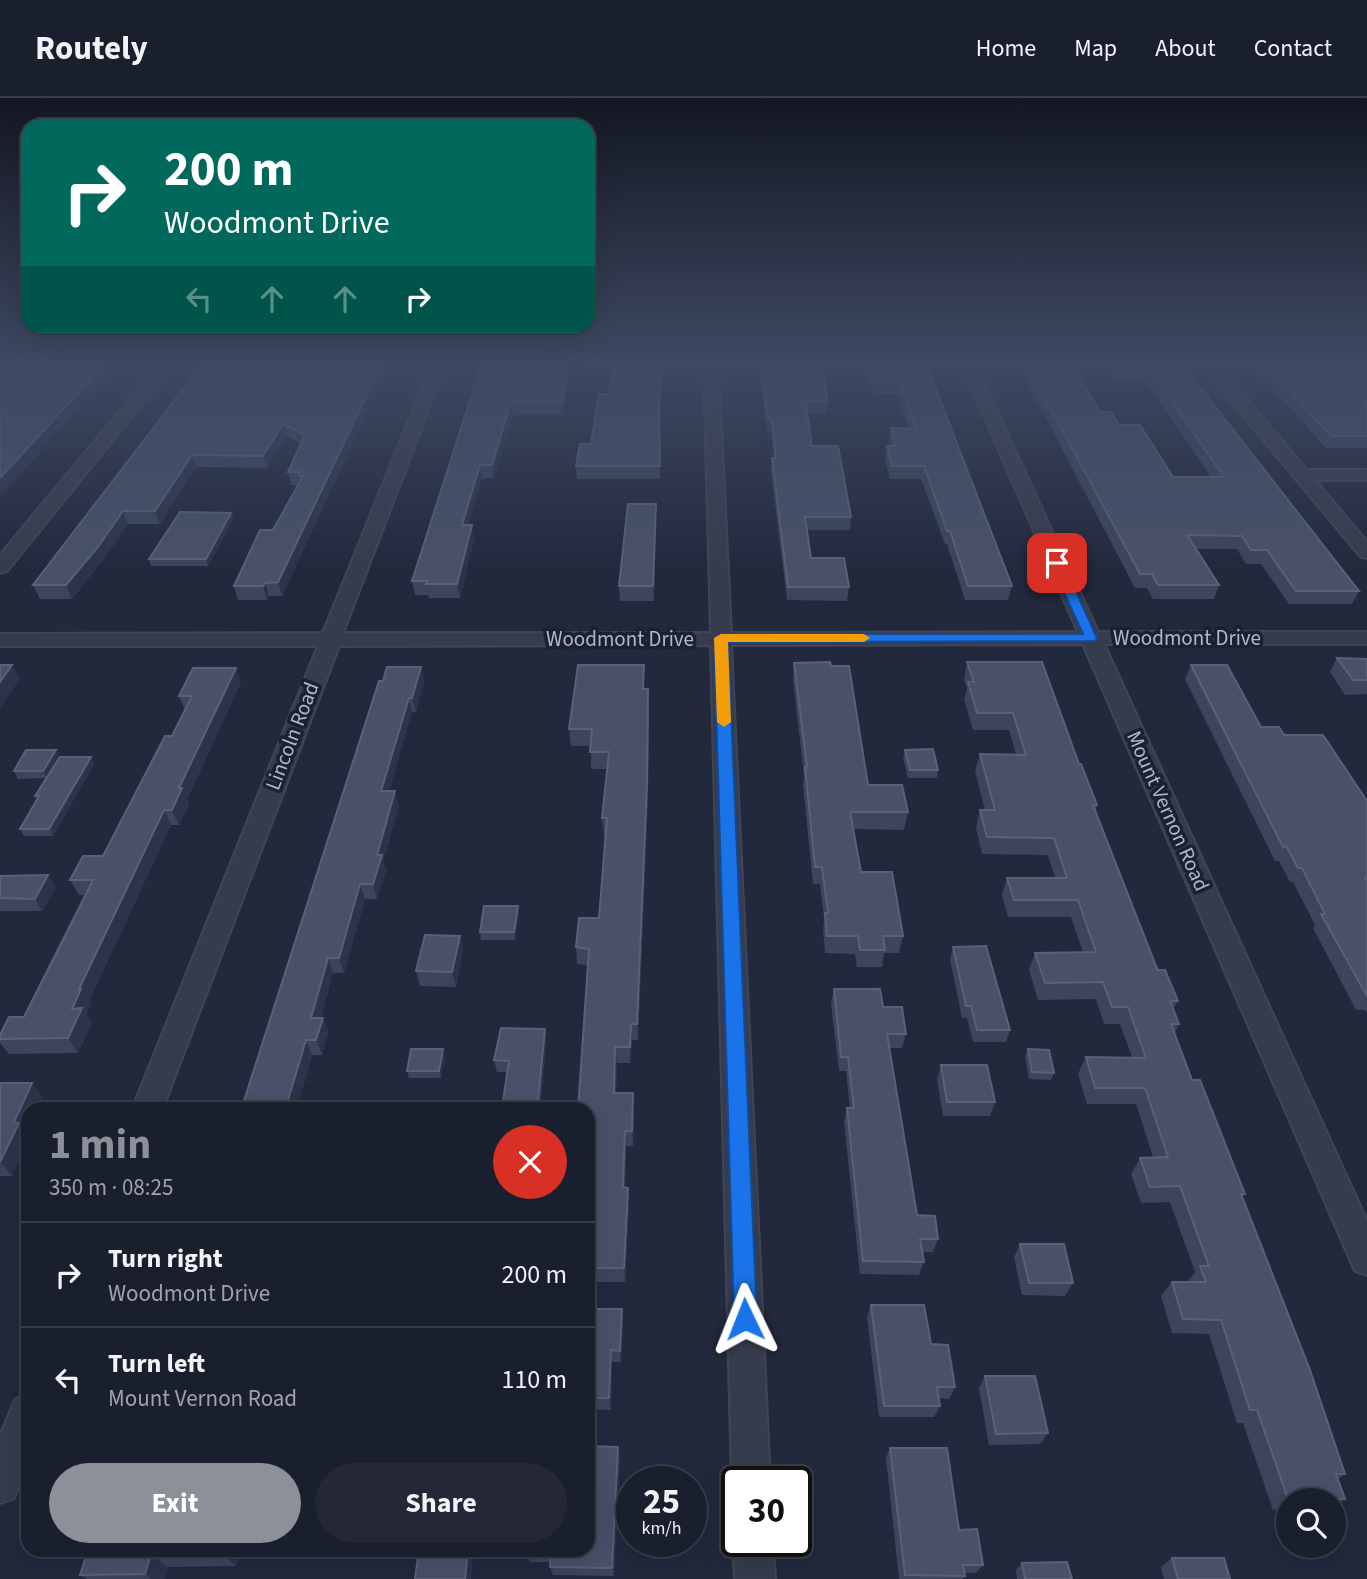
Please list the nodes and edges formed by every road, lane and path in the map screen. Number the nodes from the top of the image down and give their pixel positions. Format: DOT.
graph roads {
  1 [pos="111,432"];
  2 [pos="412,432"];
  3 [pos="714,432"];
  4 [pos="999,432"];
  5 [pos="1266,432"];
  6 [pos="1302,475"];
  7 [pos="1367,475"];
  8 [pos="1367,553"];
  9 [pos="0,567"];
  10 [pos="721,638"];
  11 [pos="1091,638"];
  12 [pos="1367,638"];
  13 [pos="330,639"];
  14 [pos="0,640"];
  15 [pos="150,1102"];
  16 [pos="1367,1259"];
  17 [pos="21,1431"];
  18 [pos="750,1466"];
  19 [pos="0,1484"];
  20 [pos="754,1557"];
  21 [pos="755,1579"];
  1 -- 9 [label="street"];
  2 -- 13 [label="street, Lincoln Road"];
  3 -- 10 [label="street"];
  4 -- 11 [label="street, Mount Vernon Road"];
  5 -- 6 [label="street"];
  6 -- 7 [label="street"];
  6 -- 8 [label="street"];
  10 -- 11 [label="street, Woodmont Drive"];
  10 -- 13 [label="street, Woodmont Drive"];
  10 -- 18 [label="street"];
  11 -- 12 [label="street, Woodmont Drive"];
  11 -- 16 [label="street, Mount Vernon Road"];
  13 -- 14 [label="street, Woodmont Drive"];
  13 -- 15 [label="street, Lincoln Road"];
  17 -- 19 [label="street"];
  20 -- 21 [label="street"];
}
